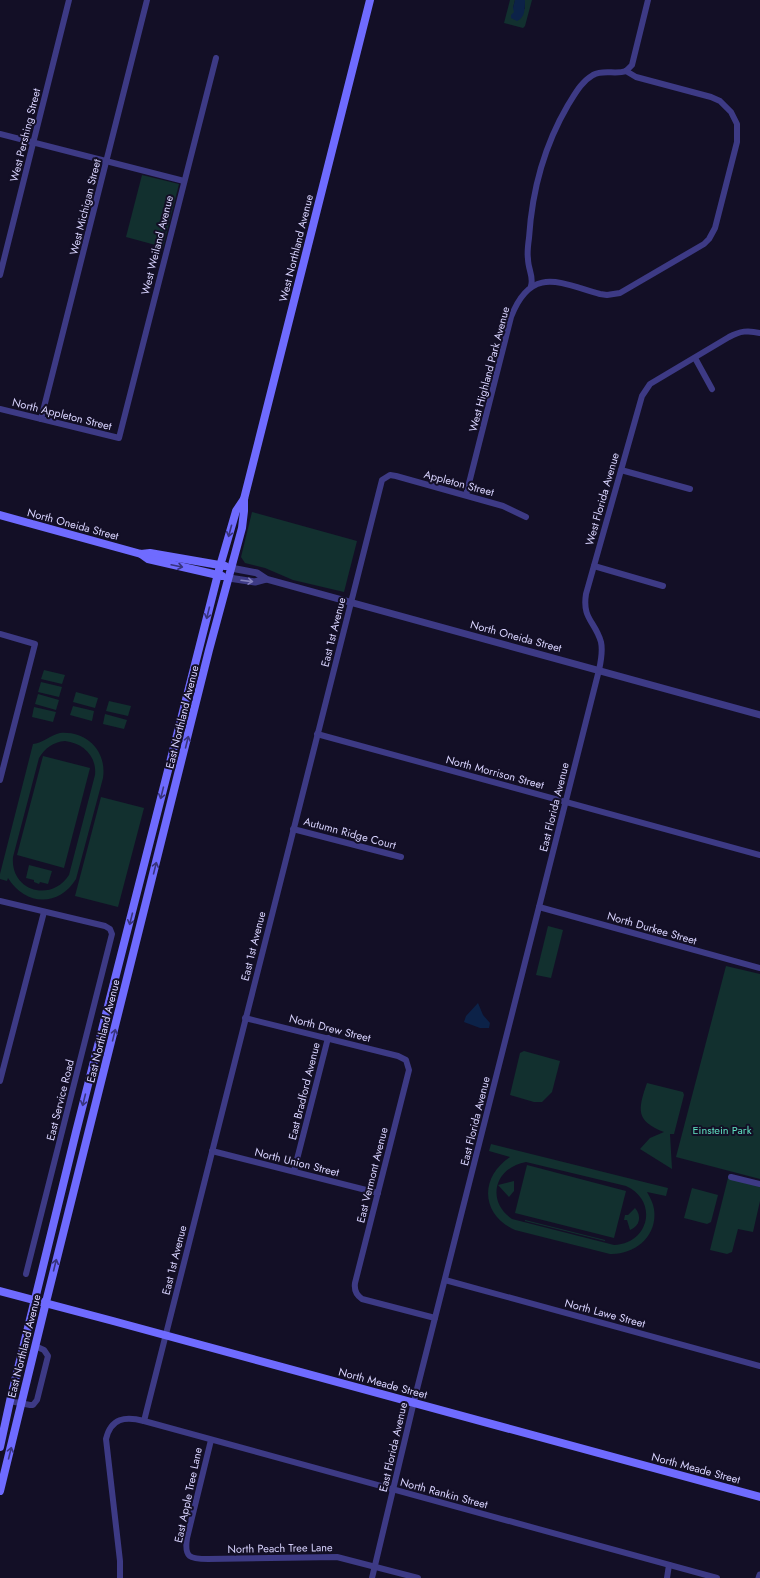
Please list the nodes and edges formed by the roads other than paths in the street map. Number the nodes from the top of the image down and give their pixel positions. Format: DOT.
graph roads {
  1 [pos="69,0"];
  2 [pos="147,0"];
  3 [pos="648,0"];
  4 [pos="370,1"];
  5 [pos="216,58"];
  6 [pos="626,71"];
  7 [pos="0,134"];
  8 [pos="33,142"];
  9 [pos="106,161"];
  10 [pos="184,181"];
  11 [pos="0,275"];
  12 [pos="531,286"];
  13 [pos="760,333"];
  14 [pos="695,358"];
  15 [pos="712,389"];
  16 [pos="0,409"];
  17 [pos="41,420"];
  18 [pos="119,438"];
  19 [pos="621,470"];
  20 [pos="385,477"];
  21 [pos="690,489"];
  22 [pos="466,495"];
  23 [pos="244,499"];
  24 [pos="0,515"];
  25 [pos="526,517"];
  26 [pos="140,554"];
  27 [pos="220,566"];
  28 [pos="594,566"];
  29 [pos="231,568"];
  30 [pos="218,575"];
  31 [pos="229,578"];
  32 [pos="266,579"];
  33 [pos="663,586"];
  34 [pos="351,603"];
  35 [pos="0,634"];
  36 [pos="599,670"];
  37 [pos="760,715"];
  38 [pos="317,734"];
  39 [pos="0,780"];
  40 [pos="566,801"];
  41 [pos="293,828"];
  42 [pos="760,855"];
  43 [pos="401,857"];
  44 [pos="0,901"];
  45 [pos="539,907"];
  46 [pos="44,912"];
  47 [pos="760,968"];
  48 [pos="245,1018"];
  49 [pos="328,1038"];
  50 [pos="408,1063"];
  51 [pos="0,1081"];
  52 [pos="212,1151"];
  53 [pos="294,1172"];
  54 [pos="732,1177"];
  55 [pos="760,1184"];
  56 [pos="378,1192"];
  57 [pos="26,1274"];
  58 [pos="445,1280"];
  59 [pos="0,1291"];
  60 [pos="35,1300"];
  61 [pos="46,1302"];
  62 [pos="435,1318"];
  63 [pos="165,1335"];
  64 [pos="35,1346"];
  65 [pos="760,1366"];
  66 [pos="10,1401"];
  67 [pos="414,1402"];
  68 [pos="21,1404"];
  69 [pos="144,1421"];
  70 [pos="211,1440"];
  71 [pos="0,1447"];
  72 [pos="393,1490"];
  73 [pos="0,1491"];
  74 [pos="760,1497"];
  75 [pos="188,1555"];
  76 [pos="669,1565"];
  77 [pos="375,1566"];
  78 [pos="760,1575"];
  79 [pos="120,1578"];
  80 [pos="372,1578"];
  81 [pos="418,1578"];
  82 [pos="666,1578"];
  83 [pos="717,1578"];
  84 [pos="759,1578"];
  1 -- 8 [label="street, West Pershing Street"];
  2 -- 9 [label="street, West Michigan Street"];
  3 -- 6 [label="street"];
  4 -- 23 [label="main road, West Northland Avenue"];
  5 -- 10 [label="street, West Weiland Avenue"];
  6 -- 12 [label="street"];
  6 -- 12 [label="street"];
  7 -- 8 [label="street"];
  8 -- 9 [label="street"];
  8 -- 11 [label="street, West Pershing Street"];
  9 -- 10 [label="street"];
  9 -- 17 [label="street, West Michigan Street"];
  10 -- 18 [label="street, West Weiland Avenue"];
  12 -- 22 [label="street, West Highland Park Avenue"];
  13 -- 14 [label="street, West Florida Avenue"];
  14 -- 15 [label="street"];
  14 -- 19 [label="street, West Florida Avenue"];
  16 -- 17 [label="street, North Appleton Street"];
  17 -- 18 [label="street, North Appleton Street"];
  19 -- 21 [label="street"];
  19 -- 28 [label="street, West Florida Avenue"];
  20 -- 22 [label="street, Appleton Street"];
  20 -- 34 [label="street, East 1st Avenue"];
  22 -- 25 [label="street, Appleton Street"];
  23 -- 27 [label="main road, West Northland Avenue, one-way"];
  23 -- 29 [label="main road, West Northland Avenue"];
  24 -- 26 [label="main road, North Oneida Street"];
  26 -- 27 [label="main road, North Oneida Street"];
  26 -- 30 [label="main road, North Oneida Street, one-way"];
  27 -- 29 [label="main road, North Oneida Street"];
  27 -- 30 [label="main road, East Northland Avenue"];
  28 -- 33 [label="street"];
  28 -- 36 [label="street, West Florida Avenue"];
  29 -- 31 [label="main road, East Northland Avenue"];
  29 -- 32 [label="street, North Oneida Street"];
  30 -- 31 [label="main road, North Oneida Street"];
  30 -- 60 [label="main road, East Northland Avenue, one-way"];
  31 -- 32 [label="street, North Oneida Street, one-way"];
  61 -- 31 [label="main road, East Northland Avenue, one-way"];
  32 -- 34 [label="street, North Oneida Street"];
  34 -- 36 [label="street, North Oneida Street"];
  34 -- 38 [label="street, East 1st Avenue"];
  35 -- 39 [label="street"];
  36 -- 37 [label="street, North Oneida Street"];
  36 -- 40 [label="street, East Florida Avenue"];
  38 -- 40 [label="street, North Morrison Street"];
  38 -- 41 [label="street, East 1st Avenue"];
  40 -- 42 [label="street, North Morrison Street"];
  40 -- 45 [label="street, East Florida Avenue"];
  41 -- 43 [label="street, Autumn Ridge Court"];
  41 -- 48 [label="street, East 1st Avenue"];
  44 -- 46 [label="street"];
  45 -- 47 [label="street, North Durkee Street"];
  45 -- 58 [label="street, East Florida Avenue"];
  46 -- 51 [label="street"];
  46 -- 57 [label="street, East Service Road"];
  48 -- 49 [label="street, North Drew Street"];
  48 -- 52 [label="street, East 1st Avenue"];
  49 -- 50 [label="street, North Drew Street"];
  49 -- 53 [label="street, East Bradford Avenue"];
  50 -- 56 [label="street, East Vermont Avenue"];
  52 -- 53 [label="street, North Union Street"];
  52 -- 63 [label="street, East 1st Avenue"];
  53 -- 56 [label="street, North Union Street"];
  54 -- 55 [label="street"];
  56 -- 62 [label="street, East Vermont Avenue"];
  58 -- 62 [label="street, East Florida Avenue"];
  58 -- 65 [label="street, North Lawe Street"];
  59 -- 60 [label="main road, North Meade Street"];
  60 -- 61 [label="main road, North Meade Street"];
  60 -- 66 [label="main road, East Northland Avenue"];
  61 -- 63 [label="main road, North Meade Street"];
  61 -- 64 [label="main road, East Northland Avenue"];
  62 -- 67 [label="street, East Florida Avenue"];
  63 -- 67 [label="main road, North Meade Street"];
  63 -- 69 [label="street, East 1st Avenue"];
  64 -- 68 [label="main road, East Northland Avenue"];
  64 -- 68 [label="street"];
  66 -- 68 [label="street"];
  66 -- 71 [label="main road, East Northland Avenue"];
  67 -- 72 [label="street, East Florida Avenue"];
  67 -- 74 [label="main road, North Meade Street"];
  73 -- 68 [label="main road, East Northland Avenue, one-way"];
  69 -- 70 [label="street, North Rankin Street"];
  69 -- 79 [label="street, North Rankin Street"];
  70 -- 72 [label="street, North Rankin Street"];
  70 -- 75 [label="street, East Apple Tree Lane"];
  72 -- 76 [label="street, North Rankin Street"];
  72 -- 77 [label="street, East Florida Avenue"];
  75 -- 77 [label="street, North Peach Tree Lane"];
  76 -- 82 [label="street"];
  76 -- 83 [label="street, North Rankin Street"];
  77 -- 80 [label="street, East Florida Avenue"];
  77 -- 81 [label="street, North Peach Tree Lane"];
  78 -- 84 [label="street"];
}
